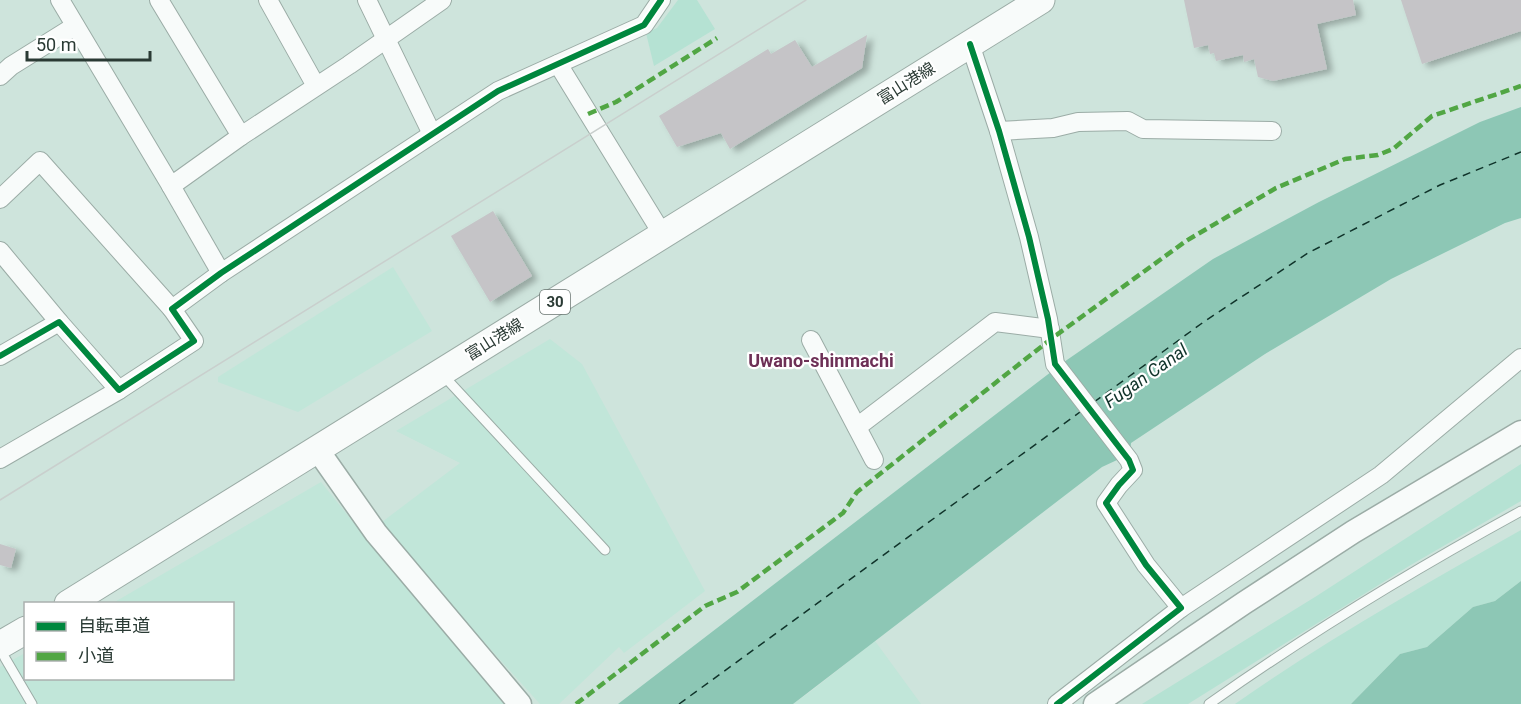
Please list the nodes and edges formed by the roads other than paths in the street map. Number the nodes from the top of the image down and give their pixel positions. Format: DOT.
graph roads {
  1 [pos="60,0"];
  2 [pos="159,0"];
  3 [pos="268,0"];
  4 [pos="367,0"];
  5 [pos="442,0"];
  6 [pos="661,0"];
  7 [pos="1041,0"];
  8 [pos="75,26"];
  9 [pos="385,38"];
  10 [pos="970,44"];
  11 [pos="558,64"];
  12 [pos="0,76"];
  13 [pos="316,86"];
  14 [pos="999,131"];
  15 [pos="1272,131"];
  16 [pos="432,134"];
  17 [pos="241,136"];
  18 [pos="171,186"];
  19 [pos="0,199"];
  20 [pos="663,235"];
  21 [pos="0,251"];
  22 [pos="221,273"];
  23 [pos="172,309"];
  24 [pos="59,322"];
  25 [pos="1050,329"];
  26 [pos="811,340"];
  27 [pos="0,356"];
  28 [pos="1521,358"];
  29 [pos="441,372"];
  30 [pos="119,390"];
  31 [pos="857,427"];
  32 [pos="1521,432"];
  33 [pos="317,449"];
  34 [pos="0,459"];
  35 [pos="874,460"];
  36 [pos="1521,511"];
  37 [pos="605,550"];
  38 [pos="70,602"];
  39 [pos="1181,608"];
  40 [pos="24,632"];
  41 [pos="3,652"];
  42 [pos="32,704"];
  43 [pos="520,704"];
  44 [pos="1057,704"];
  45 [pos="1095,704"];
  46 [pos="1209,704"];
  1 -- 8 [label="street"];
  2 -- 17 [label="street"];
  3 -- 13 [label="street"];
  4 -- 9 [label="street"];
  5 -- 9 [label="street"];
  6 -- 11 [label="street"];
  7 -- 10 [label="main road, 富山港線 / 30"];
  8 -- 12 [label="street"];
  8 -- 18 [label="street"];
  9 -- 13 [label="street"];
  9 -- 16 [label="street"];
  10 -- 14 [label="street"];
  10 -- 20 [label="main road, 富山港線 / 30"];
  11 -- 16 [label="street"];
  11 -- 20 [label="street"];
  13 -- 17 [label="street"];
  14 -- 15 [label="street"];
  14 -- 25 [label="street"];
  16 -- 22 [label="street"];
  17 -- 18 [label="street"];
  18 -- 22 [label="street"];
  19 -- 23 [label="street"];
  20 -- 29 [label="main road, 富山港線 / 30"];
  21 -- 24 [label="street"];
  22 -- 23 [label="street"];
  23 -- 30 [label="street"];
  24 -- 27 [label="street"];
  24 -- 30 [label="street"];
  25 -- 31 [label="street"];
  25 -- 39 [label="street"];
  26 -- 31 [label="street"];
  28 -- 39 [label="street"];
  29 -- 33 [label="main road, 富山港線 / 30"];
  29 -- 37 [label="lane"];
  30 -- 34 [label="street"];
  31 -- 35 [label="street"];
  32 -- 45 [label="street"];
  33 -- 38 [label="main road, 富山港線 / 30"];
  33 -- 43 [label="street"];
  36 -- 46 [label="lane"];
  39 -- 44 [label="street"];
  40 -- 41 [label="main road"];
  41 -- 42 [label="lane"];
}
